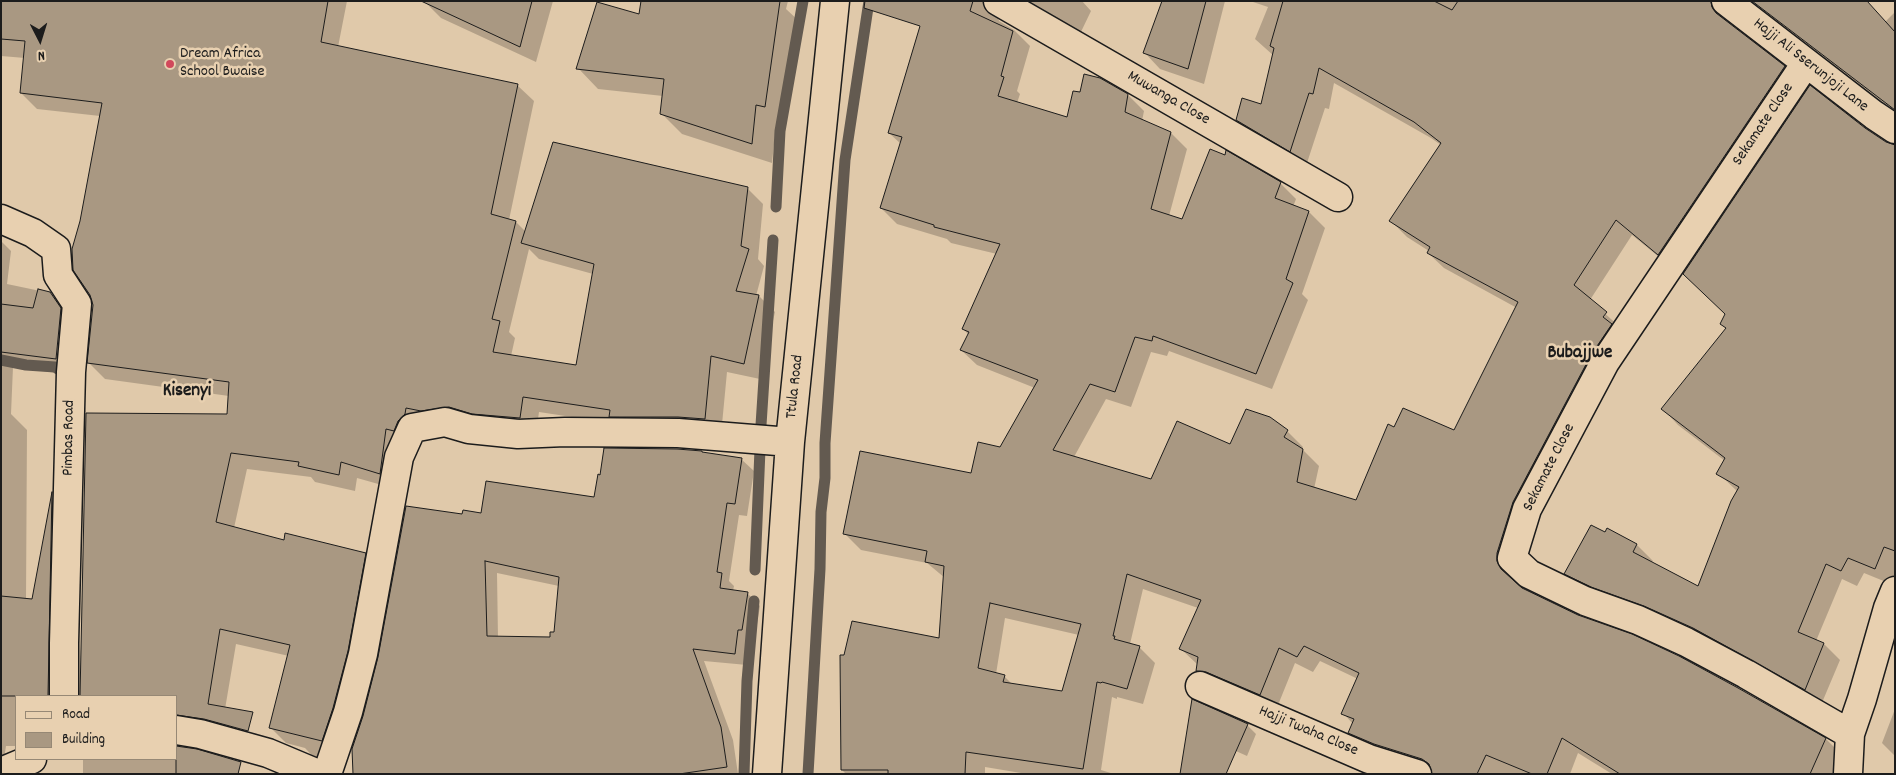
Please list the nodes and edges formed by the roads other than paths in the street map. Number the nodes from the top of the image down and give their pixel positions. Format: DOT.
graph roads {
  1 [pos="835,1"];
  2 [pos="998,1"];
  3 [pos="1726,1"];
  4 [pos="1806,63"];
  5 [pos="1895,129"];
  6 [pos="1338,197"];
  7 [pos="1,219"];
  8 [pos="790,442"];
  9 [pos="1895,590"];
  10 [pos="1200,686"];
  11 [pos="64,695"];
  12 [pos="178,730"];
  13 [pos="1850,734"];
  14 [pos="30,760"];
  15 [pos="1,772"];
  16 [pos="318,774"];
  17 [pos="327,774"];
  18 [pos="768,774"];
  19 [pos="1417,774"];
  20 [pos="1848,774"];
  1 -- 8 [label="street, Ttula Road"];
  2 -- 6 [label="street, Muwanga Close"];
  3 -- 4 [label="street, Hajji Ali Sserunjoji Lane"];
  4 -- 5 [label="street, Hajji Ali Sserunjoji Lane"];
  4 -- 13 [label="street, Sekamate Close"];
  7 -- 11 [label="street, Pimbas Road"];
  8 -- 17 [label="street"];
  8 -- 18 [label="street, Ttula Road"];
  9 -- 13 [label="street"];
  10 -- 19 [label="street, Hajji Twaha Close"];
  12 -- 16 [label="street"];
  13 -- 20 [label="street"];
  14 -- 15 [label="street"];
}
